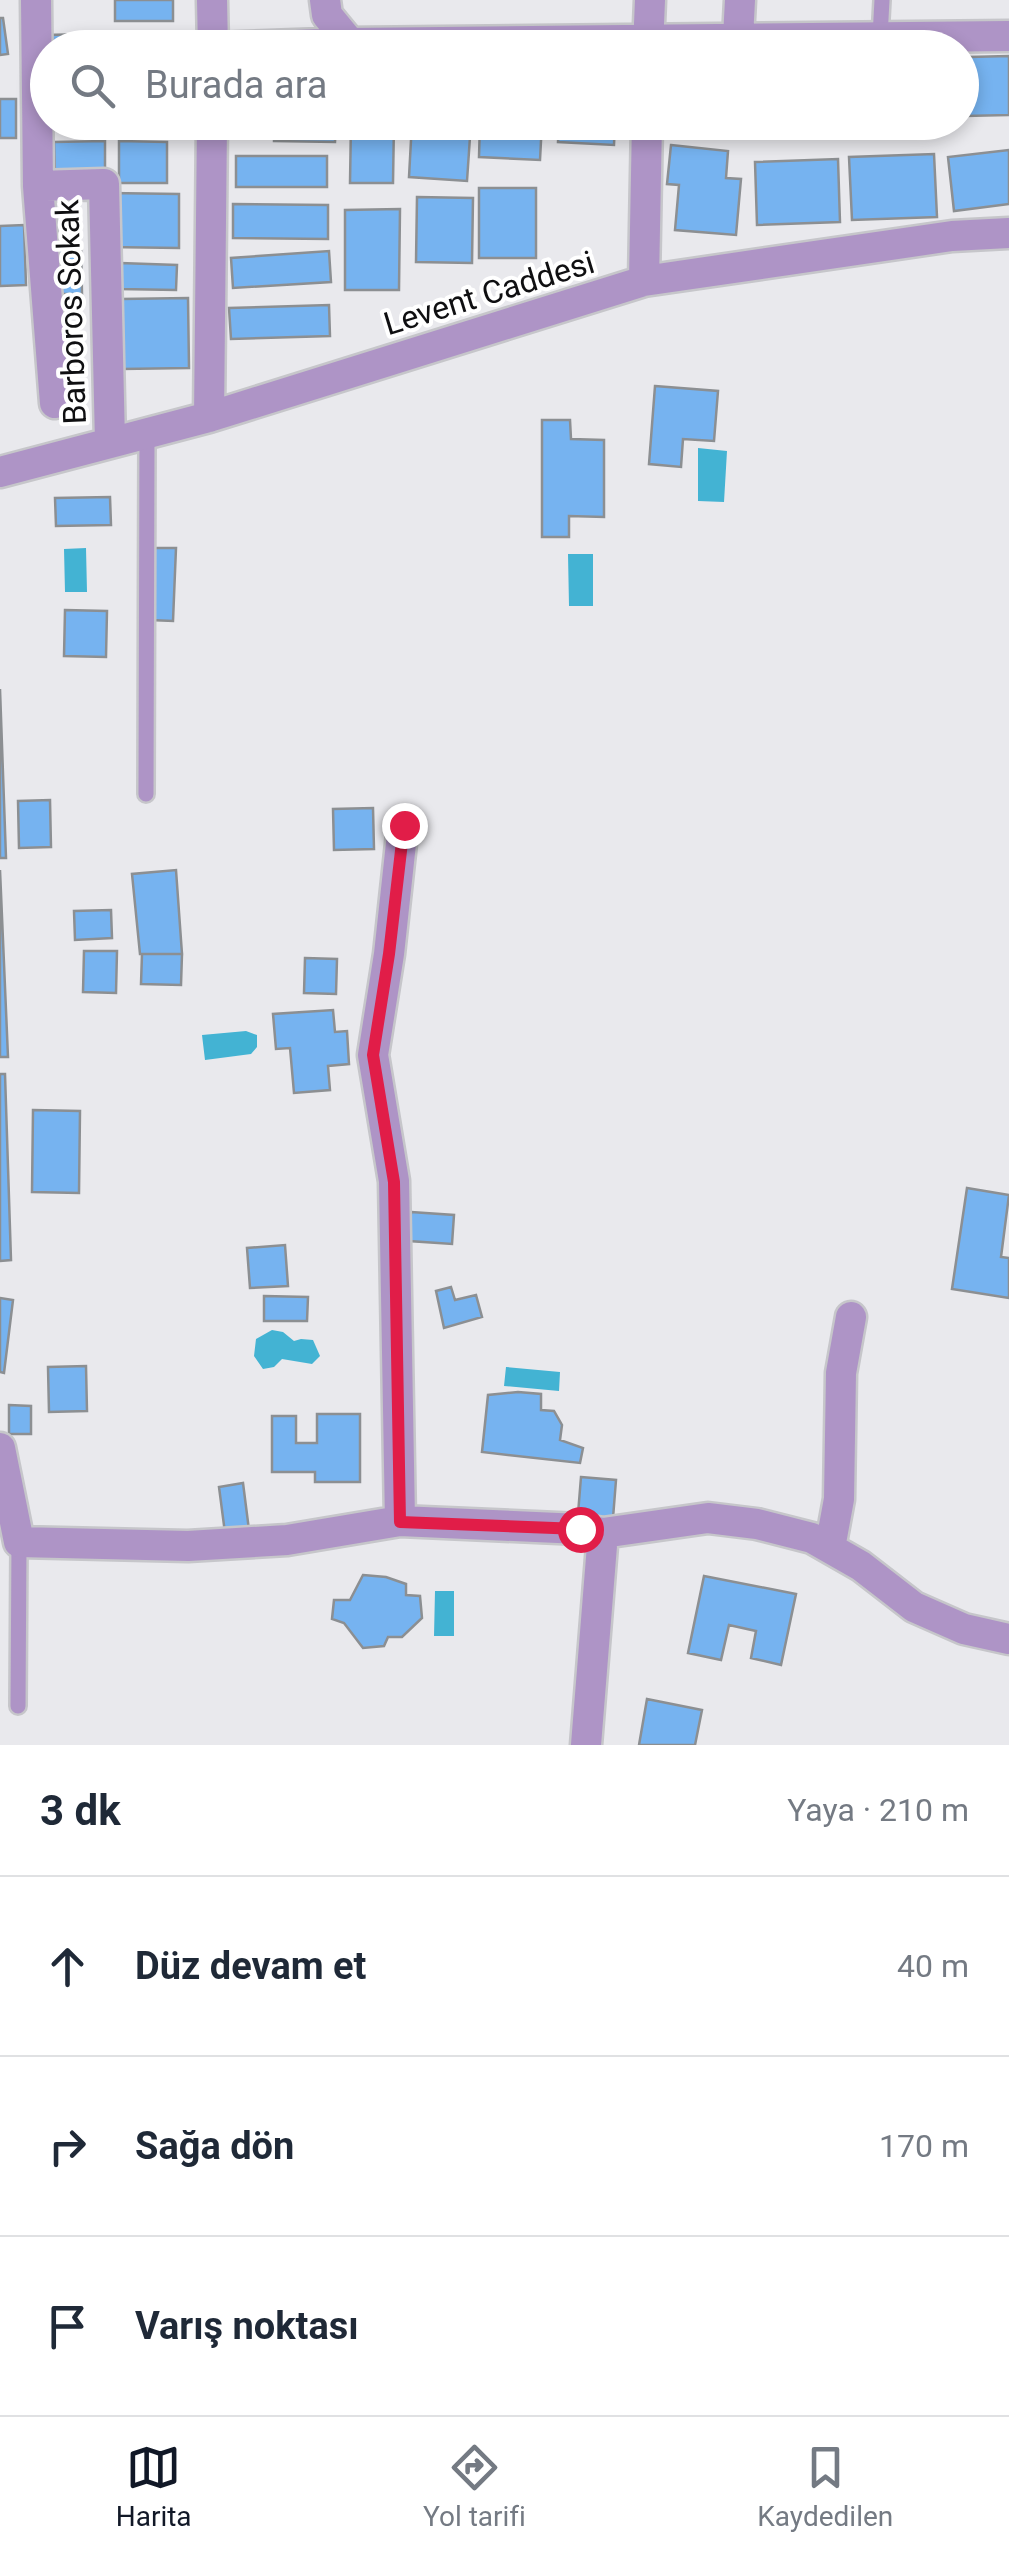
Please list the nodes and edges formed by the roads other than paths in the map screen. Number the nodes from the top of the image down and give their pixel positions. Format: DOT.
graph roads {
  1 [pos="36,0"];
  2 [pos="212,0"];
  3 [pos="325,0"];
  4 [pos="650,0"];
  5 [pos="740,0"];
  6 [pos="882,0"];
  7 [pos="36,30"];
  8 [pos="213,30"];
  9 [pos="339,30"];
  10 [pos="649,30"];
  11 [pos="738,30"];
  12 [pos="880,30"];
  13 [pos="979,36"];
  14 [pos="1009,36"];
  15 [pos="38,140"];
  16 [pos="212,140"];
  17 [pos="647,140"];
  18 [pos="38,186"];
  19 [pos="1009,232"];
  20 [pos="644,281"];
  21 [pos="55,403"];
  22 [pos="209,417"];
  23 [pos="147,433"];
  24 [pos="110,442"];
  25 [pos="0,472"];
  26 [pos="146,794"];
  27 [pos="404,825"];
  28 [pos="850,1317"];
  29 [pos="0,1448"];
  30 [pos="400,1522"];
  31 [pos="603,1533"];
  32 [pos="19,1542"];
  33 [pos="830,1548"];
  34 [pos="1009,1639"];
  35 [pos="18,1706"];
  36 [pos="586,1745"];
  1 -- 7 [label="street"];
  2 -- 8 [label="street"];
  3 -- 9 [label="street"];
  4 -- 10 [label="street"];
  5 -- 11 [label="street"];
  6 -- 12 [label="lane"];
  13 -- 14 [label="street"];
  15 -- 18 [label="street"];
  16 -- 22 [label="street"];
  17 -- 20 [label="street"];
  18 -- 21 [label="street"];
  18 -- 24 [label="street, Barboros Sokak"];
  19 -- 20 [label="street, Levent Caddesi"];
  20 -- 22 [label="street, Levent Caddesi"];
  22 -- 23 [label="street, Levent Caddesi"];
  23 -- 24 [label="street, Levent Caddesi"];
  23 -- 26 [label="lane"];
  24 -- 25 [label="street, Levent Caddesi"];
  27 -- 30 [label="street"];
  28 -- 33 [label="street"];
  29 -- 32 [label="street"];
  30 -- 31 [label="street"];
  30 -- 32 [label="street"];
  31 -- 33 [label="street"];
  31 -- 36 [label="street"];
  32 -- 35 [label="lane"];
  33 -- 34 [label="street"];
}
